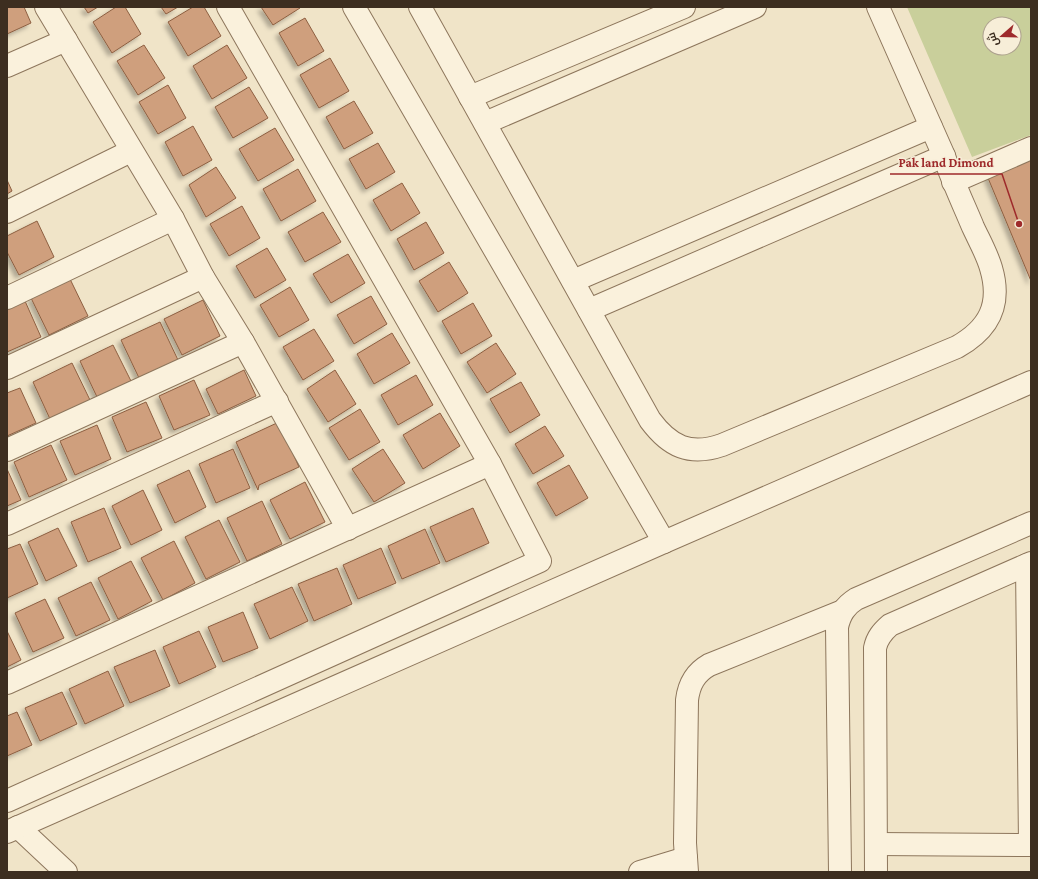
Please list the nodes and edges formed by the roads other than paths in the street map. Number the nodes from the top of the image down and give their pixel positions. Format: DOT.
graph roads {
  1 [pos="46,7"];
  2 [pos="228,7"];
  3 [pos="354,7"];
  4 [pos="420,7"];
  5 [pos="684,7"];
  6 [pos="755,7"];
  7 [pos="878,7"];
  8 [pos="66,40"];
  9 [pos="7,66"];
  10 [pos="470,97"];
  11 [pos="485,123"];
  12 [pos="931,127"];
  13 [pos="1031,148"];
  14 [pos="131,151"];
  15 [pos="944,156"];
  16 [pos="953,182"];
  17 [pos="7,212"];
  18 [pos="173,219"];
  19 [pos="203,277"];
  20 [pos="573,282"];
  21 [pos="7,298"];
  22 [pos="589,310"];
  23 [pos="243,342"];
  24 [pos="7,368"];
  25 [pos="1031,382"];
  26 [pos="277,401"];
  27 [pos="7,450"];
  28 [pos="490,464"];
  29 [pos="1031,523"];
  30 [pos="7,524"];
  31 [pos="348,529"];
  32 [pos="664,542"];
  33 [pos="1029,564"];
  34 [pos="843,611"];
  35 [pos="7,683"];
  36 [pos="7,801"];
  37 [pos="12,830"];
  38 [pos="876,844"];
  39 [pos="1030,846"];
  40 [pos="686,865"];
  41 [pos="66,872"];
  42 [pos="640,872"];
  43 [pos="840,872"];
  44 [pos="876,872"];
  1 -- 8 [label="street"];
  2 -- 28 [label="street"];
  3 -- 32 [label="street"];
  4 -- 10 [label="street"];
  5 -- 10 [label="street"];
  6 -- 11 [label="street"];
  7 -- 12 [label="street"];
  8 -- 9 [label="street"];
  8 -- 14 [label="street"];
  10 -- 11 [label="street"];
  11 -- 20 [label="street"];
  12 -- 15 [label="street"];
  12 -- 20 [label="street"];
  13 -- 16 [label="street"];
  14 -- 17 [label="street"];
  14 -- 18 [label="street"];
  15 -- 16 [label="street"];
  15 -- 22 [label="street"];
  16 -- 22 [label="street"];
  18 -- 19 [label="street"];
  18 -- 21 [label="street"];
  19 -- 23 [label="street"];
  19 -- 24 [label="street"];
  20 -- 22 [label="street"];
  23 -- 26 [label="street"];
  23 -- 27 [label="street"];
  25 -- 32 [label="street"];
  26 -- 30 [label="street"];
  26 -- 31 [label="street"];
  28 -- 31 [label="street"];
  28 -- 36 [label="street"];
  29 -- 34 [label="street"];
  31 -- 35 [label="street"];
  32 -- 37 [label="street"];
  33 -- 38 [label="street"];
  33 -- 39 [label="street"];
  34 -- 40 [label="street"];
  34 -- 43 [label="street"];
  37 -- 41 [label="street"];
  38 -- 39 [label="street"];
  38 -- 44 [label="street"];
  40 -- 42 [label="street"];
}
